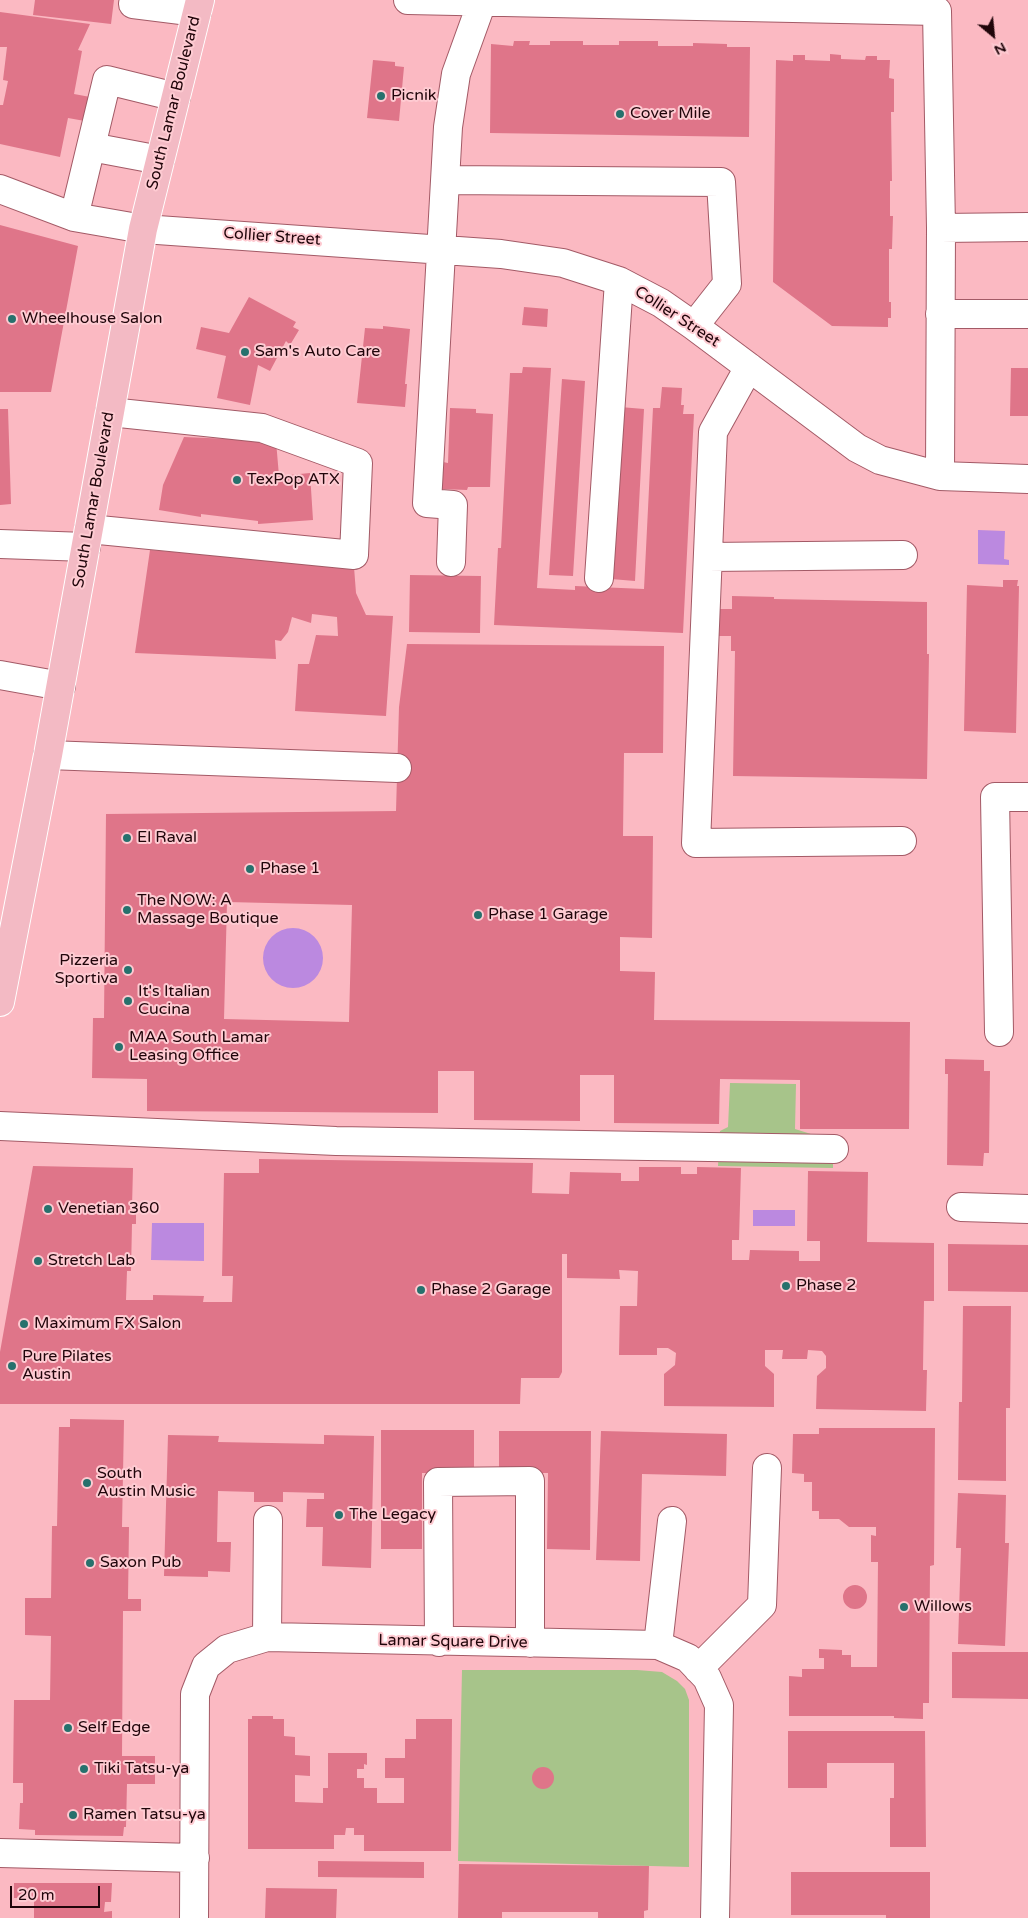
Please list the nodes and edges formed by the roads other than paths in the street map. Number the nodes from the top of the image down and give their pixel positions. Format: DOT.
graph roads {
  1 [pos="408,0"];
  2 [pos="482,2"];
  3 [pos="133,4"];
  4 [pos="198,6"];
  5 [pos="176,98"];
  6 [pos="91,147"];
  7 [pos="160,160"];
  8 [pos="446,180"];
  9 [pos="0,189"];
  10 [pos="74,217"];
  11 [pos="1028,227"];
  12 [pos="941,228"];
  13 [pos="143,229"];
  14 [pos="440,249"];
  15 [pos="619,281"];
  16 [pos="940,314"];
  17 [pos="1028,314"];
  18 [pos="694,326"];
  19 [pos="749,367"];
  20 [pos="110,412"];
  21 [pos="940,476"];
  22 [pos="1028,478"];
  23 [pos="88,538"];
  24 [pos="0,544"];
  25 [pos="903,554"];
  26 [pos="708,557"];
  27 [pos="452,562"];
  28 [pos="599,578"];
  29 [pos="0,675"];
  30 [pos="61,686"];
  31 [pos="48,755"];
  32 [pos="397,768"];
  33 [pos="1028,797"];
  34 [pos="902,840"];
  35 [pos="0,1002"];
  36 [pos="999,1032"];
  37 [pos="0,1126"];
  38 [pos="834,1149"];
  39 [pos="961,1207"];
  40 [pos="1028,1209"];
  41 [pos="767,1468"];
  42 [pos="268,1520"];
  43 [pos="672,1521"];
  44 [pos="267,1637"];
  45 [pos="439,1642"];
  46 [pos="530,1643"];
  47 [pos="658,1645"];
  48 [pos="698,1669"];
  49 [pos="0,1852"];
  50 [pos="195,1858"];
  51 [pos="194,1918"];
  52 [pos="714,1918"];
  1 -- 2 [label="street"];
  2 -- 8 [label="street"];
  2 -- 12 [label="street"];
  3 -- 4 [label="street"];
  4 -- 5 [label="main road, South Lamar Boulevard"];
  5 -- 6 [label="street"];
  5 -- 7 [label="main road, South Lamar Boulevard"];
  6 -- 7 [label="street"];
  6 -- 10 [label="street"];
  7 -- 13 [label="main road, South Lamar Boulevard"];
  8 -- 14 [label="street"];
  8 -- 18 [label="street"];
  9 -- 10 [label="street, Collier Street"];
  10 -- 13 [label="street, Collier Street"];
  11 -- 12 [label="street"];
  12 -- 16 [label="street"];
  13 -- 14 [label="street, Collier Street"];
  13 -- 20 [label="main road, South Lamar Boulevard"];
  14 -- 15 [label="street, Collier Street"];
  14 -- 27 [label="street"];
  15 -- 18 [label="street, Collier Street"];
  15 -- 28 [label="street"];
  16 -- 17 [label="street"];
  16 -- 21 [label="street"];
  18 -- 19 [label="street, Collier Street"];
  19 -- 21 [label="street, Collier Street"];
  19 -- 26 [label="street"];
  20 -- 23 [label="main road, South Lamar Boulevard"];
  20 -- 23 [label="street"];
  21 -- 22 [label="street, Collier Street"];
  23 -- 24 [label="street"];
  23 -- 30 [label="main road, South Lamar Boulevard"];
  25 -- 26 [label="street"];
  26 -- 34 [label="street"];
  29 -- 30 [label="street"];
  30 -- 31 [label="main road, South Lamar Boulevard"];
  31 -- 32 [label="street"];
  31 -- 35 [label="main road, South Lamar Boulevard"];
  33 -- 36 [label="street"];
  37 -- 38 [label="street"];
  39 -- 40 [label="street"];
  41 -- 48 [label="street"];
  42 -- 44 [label="street"];
  43 -- 47 [label="street"];
  44 -- 45 [label="street, Lamar Square Drive"];
  44 -- 50 [label="street, Lamar Square Drive"];
  45 -- 46 [label="street, Lamar Square Drive"];
  45 -- 46 [label="street"];
  46 -- 47 [label="street, Lamar Square Drive"];
  47 -- 48 [label="street, Lamar Square Drive"];
  48 -- 52 [label="street, Lamar Square Drive"];
  49 -- 50 [label="street"];
  50 -- 51 [label="street, Lamar Square Drive"];
}
